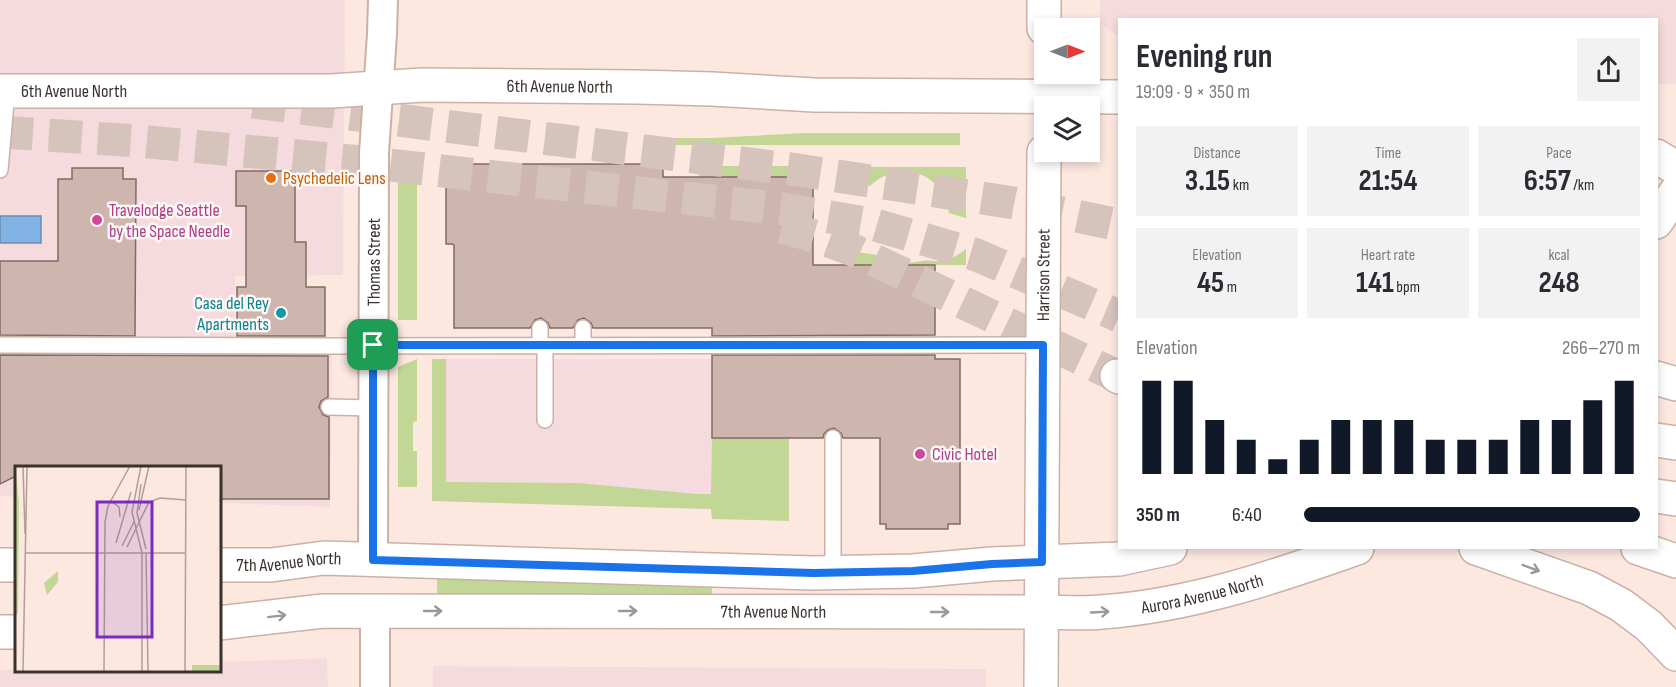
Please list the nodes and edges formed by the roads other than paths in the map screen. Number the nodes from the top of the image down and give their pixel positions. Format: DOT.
graph roads {
  1 [pos="383,0"];
  2 [pos="1044,0"];
  3 [pos="1044,18"];
  4 [pos="378,88"];
  5 [pos="3,91"];
  6 [pos="1045,92"];
  7 [pos="1118,97"];
  8 [pos="1658,157"];
  9 [pos="1044,162"];
  10 [pos="1676,168"];
  11 [pos="0,170"];
  12 [pos="1676,192"];
  13 [pos="1658,219"];
  14 [pos="540,328"];
  15 [pos="583,328"];
  16 [pos="0,345"];
  17 [pos="373,345"];
  18 [pos="542,345"];
  19 [pos="583,345"];
  20 [pos="1043,345"];
  21 [pos="1658,379"];
  22 [pos="1676,384"];
  23 [pos="328,407"];
  24 [pos="373,408"];
  25 [pos="545,420"];
  26 [pos="833,438"];
  27 [pos="1658,440"];
  28 [pos="1676,443"];
  29 [pos="1658,496"];
  30 [pos="1676,498"];
  31 [pos="1165,549"];
  32 [pos="1354,549"];
  33 [pos="1479,549"];
  34 [pos="1641,549"];
  35 [pos="373,560"];
  36 [pos="1676,561"];
  37 [pos="1042,562"];
  38 [pos="220,565"];
  39 [pos="833,573"];
  40 [pos="375,611"];
  41 [pos="1042,612"];
  42 [pos="220,623"];
  43 [pos="1676,654"];
  44 [pos="375,687"];
  45 [pos="1041,687"];
  1 -- 4 [label="street, Thomas Street"];
  2 -- 3 [label="main road"];
  4 -- 5 [label="main road, 6th Avenue North"];
  4 -- 6 [label="main road, 6th Avenue North"];
  4 -- 17 [label="street, Thomas Street"];
  5 -- 11 [label="lane"];
  6 -- 7 [label="main road, 6th Avenue North"];
  8 -- 10 [label="main road"];
  9 -- 20 [label="main road, Harrison Street"];
  12 -- 13 [label="main road"];
  14 -- 18 [label="lane"];
  15 -- 19 [label="lane"];
  16 -- 17 [label="lane"];
  17 -- 18 [label="lane"];
  17 -- 24 [label="street, Thomas Street"];
  18 -- 19 [label="lane"];
  18 -- 25 [label="lane"];
  19 -- 20 [label="lane"];
  20 -- 37 [label="main road, Harrison Street"];
  21 -- 22 [label="main road"];
  23 -- 24 [label="lane"];
  24 -- 35 [label="street, Thomas Street"];
  26 -- 39 [label="lane"];
  27 -- 28 [label="main road"];
  29 -- 30 [label="main road"];
  31 -- 37 [label="main road"];
  41 -- 32 [label="main road, Aurora Avenue North, one-way"];
  33 -- 43 [label="main road, one-way"];
  34 -- 36 [label="main road"];
  35 -- 38 [label="main road, 7th Avenue North"];
  35 -- 39 [label="main road, 7th Avenue North"];
  37 -- 39 [label="main road, 7th Avenue North"];
  37 -- 41 [label="main road, Harrison Street"];
  40 -- 41 [label="main road, 7th Avenue North, one-way"];
  42 -- 40 [label="main road, 7th Avenue North, one-way"];
  40 -- 44 [label="street"];
  41 -- 45 [label="main road, Harrison Street"];
}
